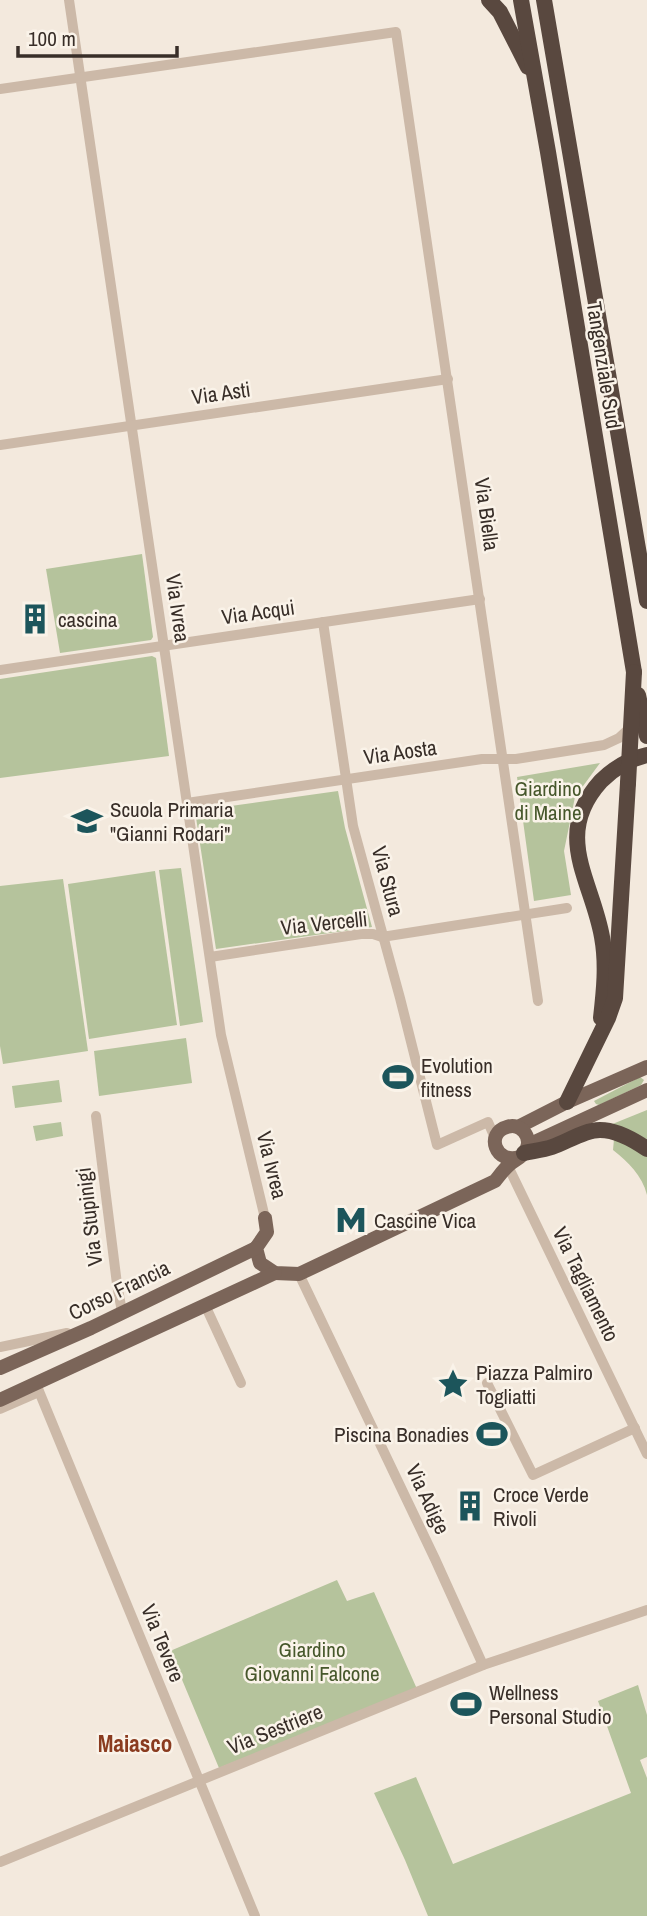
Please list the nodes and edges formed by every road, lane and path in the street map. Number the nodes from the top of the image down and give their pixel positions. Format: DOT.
graph roads {
  1 [pos="69,0"];
  2 [pos="489,0"];
  3 [pos="522,0"];
  4 [pos="544,0"];
  5 [pos="554,0"];
  6 [pos="549,32"];
  7 [pos="81,78"];
  8 [pos="536,82"];
  9 [pos="0,89"];
  10 [pos="448,379"];
  11 [pos="132,426"];
  12 [pos="0,445"];
  13 [pos="480,599"];
  14 [pos="647,601"];
  15 [pos="323,622"];
  16 [pos="164,645"];
  17 [pos="0,670"];
  18 [pos="634,672"];
  19 [pos="647,712"];
  20 [pos="647,736"];
  21 [pos="647,755"];
  22 [pos="501,759"];
  23 [pos="346,779"];
  24 [pos="187,803"];
  25 [pos="567,908"];
  26 [pos="525,915"];
  27 [pos="382,937"];
  28 [pos="210,957"];
  29 [pos="538,1001"];
  30 [pos="599,1037"];
  31 [pos="647,1067"];
  32 [pos="647,1090"];
  33 [pos="567,1102"];
  34 [pos="96,1116"];
  35 [pos="518,1127"];
  36 [pos="495,1138"];
  37 [pos="647,1149"];
  38 [pos="516,1155"];
  39 [pos="265,1218"];
  40 [pos="256,1248"];
  41 [pos="275,1273"];
  42 [pos="299,1274"];
  43 [pos="205,1305"];
  44 [pos="122,1312"];
  45 [pos="0,1347"];
  46 [pos="21,1351"];
  47 [pos="0,1368"];
  48 [pos="241,1383"];
  49 [pos="487,1383"];
  50 [pos="38,1388"];
  51 [pos="0,1400"];
  52 [pos="0,1409"];
  53 [pos="635,1428"];
  54 [pos="647,1454"];
  55 [pos="647,1610"];
  56 [pos="483,1665"];
  57 [pos="200,1781"];
  58 [pos="0,1862"];
  59 [pos="255,1916"];
  1 -- 7 [label="street, Via Ivrea"];
  2 -- 8 [label="highway"];
  3 -- 8 [label="highway, Tangenziale Sud"];
  4 -- 6 [label="highway, Tangenziale Sud"];
  5 -- 6 [label="highway"];
  6 -- 14 [label="highway, Tangenziale Sud"];
  7 -- 9 [label="street"];
  7 -- 10 [label="street, Via Biella"];
  7 -- 11 [label="street, Via Ivrea"];
  8 -- 18 [label="highway, Tangenziale Sud"];
  10 -- 11 [label="street, Via Asti"];
  10 -- 13 [label="street, Via Biella"];
  11 -- 12 [label="street, Via Asti"];
  11 -- 16 [label="street, Via Ivrea"];
  13 -- 15 [label="street, Via Acqui"];
  13 -- 22 [label="street, Via Biella"];
  15 -- 16 [label="street, Via Acqui"];
  15 -- 23 [label="street, Via Stura"];
  16 -- 17 [label="street, Via Acqui"];
  16 -- 24 [label="street, Via Ivrea"];
  18 -- 20 [label="highway, Tangenziale Sud, bridge"];
  18 -- 30 [label="highway, bridge"];
  19 -- 22 [label="street, Via Aosta"];
  21 -- 30 [label="highway"];
  22 -- 23 [label="street, Via Aosta"];
  22 -- 26 [label="street, Via Biella"];
  23 -- 24 [label="street, Via Aosta"];
  23 -- 27 [label="street, Via Stura"];
  24 -- 28 [label="street, Via Ivrea"];
  25 -- 26 [label="street, Via Vercelli"];
  26 -- 27 [label="street, Via Vercelli"];
  26 -- 29 [label="street, Via Biella"];
  27 -- 28 [label="street, Via Vercelli"];
  27 -- 36 [label="street, Via Stura"];
  28 -- 39 [label="street, Via Ivrea"];
  30 -- 33 [label="highway"];
  31 -- 33 [label="main road"];
  32 -- 38 [label="main road"];
  33 -- 35 [label="main road"];
  34 -- 44 [label="street, Via Stupinigi"];
  35 -- 36 [label="main road"];
  35 -- 38 [label="main road"];
  36 -- 38 [label="main road"];
  37 -- 38 [label="highway"];
  38 -- 42 [label="main road"];
  38 -- 53 [label="street, Via Tagliamento"];
  39 -- 40 [label="main road"];
  40 -- 41 [label="main road"];
  40 -- 44 [label="main road, Corso Francia"];
  41 -- 42 [label="main road"];
  41 -- 43 [label="main road"];
  42 -- 56 [label="street, Via Adige"];
  43 -- 48 [label="street"];
  43 -- 50 [label="main road"];
  44 -- 46 [label="main road, Corso Francia"];
  45 -- 46 [label="street"];
  46 -- 47 [label="main road, Corso Francia"];
  49 -- 53 [label="street"];
  50 -- 51 [label="main road"];
  50 -- 52 [label="street"];
  50 -- 57 [label="street, Via Tevere"];
  53 -- 54 [label="street, Via Tagliamento"];
  55 -- 56 [label="street, Via Sestriere"];
  56 -- 57 [label="street, Via Sestriere"];
  57 -- 58 [label="street, Via Sestriere"];
  57 -- 59 [label="street, Via Tevere"];
}
